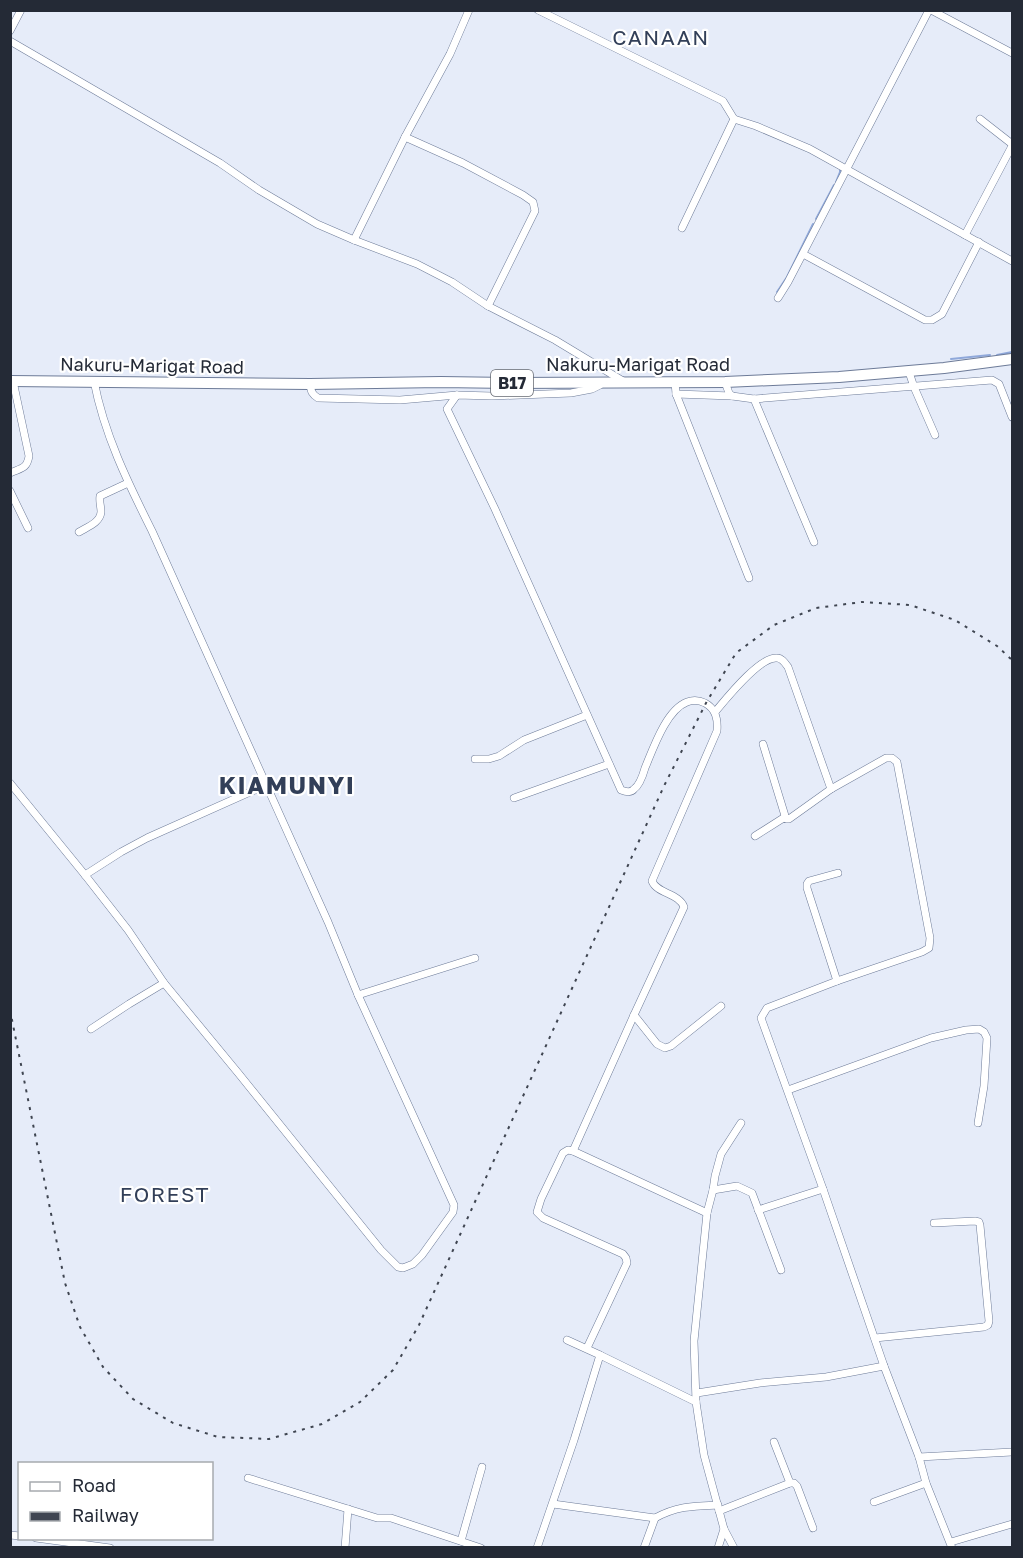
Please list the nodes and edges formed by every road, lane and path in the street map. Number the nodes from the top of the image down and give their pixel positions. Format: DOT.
graph roads {
  1 [pos="21,10"];
  2 [pos="469,10"];
  3 [pos="538,10"];
  4 [pos="930,10"];
  5 [pos="11,30"];
  6 [pos="10,41"];
  7 [pos="1012,53"];
  8 [pos="734,119"];
  9 [pos="980,119"];
  10 [pos="405,137"];
  11 [pos="1012,145"];
  12 [pos="845,169"];
  13 [pos="682,228"];
  14 [pos="965,235"];
  15 [pos="354,240"];
  16 [pos="979,242"];
  17 [pos="803,254"];
  18 [pos="1012,261"];
  19 [pos="778,298"];
  20 [pos="488,306"];
  21 [pos="1012,359"];
  22 [pos="909,372"];
  23 [pos="12,381"];
  24 [pos="94,381"];
  25 [pos="611,381"];
  26 [pos="624,381"];
  27 [pos="675,382"];
  28 [pos="725,382"];
  29 [pos="310,384"];
  30 [pos="914,387"];
  31 [pos="676,394"];
  32 [pos="457,395"];
  33 [pos="732,396"];
  34 [pos="442,398"];
  35 [pos="754,399"];
  36 [pos="447,409"];
  37 [pos="1012,417"];
  38 [pos="935,435"];
  39 [pos="10,473"];
  40 [pos="128,483"];
  41 [pos="10,491"];
  42 [pos="28,528"];
  43 [pos="79,532"];
  44 [pos="814,542"];
  45 [pos="749,578"];
  46 [pos="715,712"];
  47 [pos="587,715"];
  48 [pos="763,744"];
  49 [pos="475,759"];
  50 [pos="609,764"];
  51 [pos="10,783"];
  52 [pos="266,785"];
  53 [pos="831,789"];
  54 [pos="514,798"];
  55 [pos="785,818"];
  56 [pos="755,836"];
  57 [pos="838,873"];
  58 [pos="85,875"];
  59 [pos="475,958"];
  60 [pos="837,981"];
  61 [pos="164,983"];
  62 [pos="358,996"];
  63 [pos="721,1006"];
  64 [pos="634,1015"];
  65 [pos="91,1029"];
  66 [pos="788,1090"];
  67 [pos="741,1123"];
  68 [pos="978,1123"];
  69 [pos="573,1150"];
  70 [pos="824,1189"];
  71 [pos="713,1190"];
  72 [pos="758,1210"];
  73 [pos="707,1213"];
  74 [pos="934,1222"];
  75 [pos="781,1270"];
  76 [pos="875,1338"];
  77 [pos="567,1340"];
  78 [pos="587,1348"];
  79 [pos="600,1355"];
  80 [pos="884,1366"];
  81 [pos="697,1393"];
  82 [pos="696,1402"];
  83 [pos="774,1442"];
  84 [pos="1012,1452"];
  85 [pos="919,1457"];
  86 [pos="482,1467"];
  87 [pos="248,1478"];
  88 [pos="790,1483"];
  89 [pos="926,1483"];
  90 [pos="874,1502"];
  91 [pos="553,1504"];
  92 [pos="718,1508"];
  93 [pos="348,1509"];
  94 [pos="655,1518"];
  95 [pos="1012,1524"];
  96 [pos="724,1528"];
  97 [pos="813,1528"];
  98 [pos="44,1540"];
  99 [pos="458,1540"];
  100 [pos="951,1545"];
  101 [pos="110,1548"];
  102 [pos="345,1548"];
  103 [pos="454,1548"];
  104 [pos="481,1548"];
  105 [pos="537,1548"];
  106 [pos="644,1548"];
  107 [pos="718,1548"];
  108 [pos="734,1548"];
  1 -- 5 [label="street"];
  2 -- 10 [label="street"];
  3 -- 8 [label="street"];
  4 -- 7 [label="street"];
  4 -- 12 [label="street"];
  6 -- 15 [label="street"];
  8 -- 12 [label="street"];
  8 -- 13 [label="street"];
  9 -- 11 [label="street"];
  10 -- 15 [label="street"];
  10 -- 20 [label="street"];
  11 -- 14 [label="street"];
  12 -- 14 [label="street"];
  12 -- 17 [label="street"];
  14 -- 16 [label="street"];
  15 -- 20 [label="street"];
  16 -- 17 [label="street"];
  16 -- 18 [label="street"];
  17 -- 19 [label="street"];
  20 -- 26 [label="street"];
  21 -- 22 [label="main road, Nakuru-Marigat Road / B17"];
  22 -- 28 [label="main road, Nakuru-Marigat Road / B17"];
  22 -- 30 [label="street"];
  23 -- 24 [label="main road, Nakuru-Marigat Road / B17"];
  23 -- 39 [label="street"];
  24 -- 29 [label="main road, Nakuru-Marigat Road / B17"];
  24 -- 40 [label="street"];
  25 -- 26 [label="main road, Nakuru-Marigat Road / B17"];
  25 -- 29 [label="main road, Nakuru-Marigat Road / B17"];
  25 -- 32 [label="street"];
  26 -- 27 [label="main road, Nakuru-Marigat Road / B17"];
  27 -- 28 [label="main road, Nakuru-Marigat Road / B17"];
  27 -- 31 [label="street"];
  28 -- 33 [label="street"];
  29 -- 34 [label="street"];
  30 -- 35 [label="street"];
  30 -- 37 [label="street"];
  30 -- 38 [label="street"];
  31 -- 33 [label="street"];
  31 -- 45 [label="street"];
  32 -- 34 [label="street"];
  32 -- 36 [label="street"];
  33 -- 35 [label="street"];
  34 -- 36 [label="street"];
  35 -- 44 [label="street"];
  36 -- 47 [label="street"];
  40 -- 43 [label="street"];
  40 -- 52 [label="street"];
  41 -- 42 [label="street"];
  46 -- 50 [label="street"];
  46 -- 53 [label="street"];
  46 -- 64 [label="street"];
  47 -- 49 [label="street"];
  47 -- 50 [label="street"];
  48 -- 55 [label="street"];
  50 -- 54 [label="street"];
  51 -- 58 [label="street"];
  52 -- 58 [label="street"];
  52 -- 62 [label="street"];
  53 -- 55 [label="street"];
  53 -- 60 [label="street"];
  55 -- 56 [label="street"];
  57 -- 60 [label="street"];
  58 -- 61 [label="street"];
  59 -- 62 [label="street"];
  60 -- 66 [label="street"];
  61 -- 62 [label="street"];
  61 -- 65 [label="street"];
  63 -- 64 [label="street"];
  64 -- 69 [label="street"];
  66 -- 68 [label="street"];
  66 -- 70 [label="street"];
  67 -- 71 [label="street"];
  69 -- 73 [label="street"];
  69 -- 78 [label="street"];
  70 -- 72 [label="street"];
  70 -- 76 [label="street"];
  71 -- 72 [label="street"];
  71 -- 73 [label="street"];
  72 -- 75 [label="street"];
  73 -- 81 [label="street"];
  74 -- 76 [label="street"];
  76 -- 80 [label="street"];
  77 -- 78 [label="street"];
  78 -- 79 [label="street"];
  79 -- 82 [label="street"];
  79 -- 91 [label="street"];
  80 -- 81 [label="street"];
  80 -- 85 [label="street"];
  81 -- 82 [label="street"];
  82 -- 92 [label="street"];
  83 -- 88 [label="street"];
  84 -- 85 [label="street"];
  85 -- 89 [label="street"];
  86 -- 99 [label="street"];
  87 -- 93 [label="street"];
  88 -- 92 [label="street"];
  88 -- 97 [label="street"];
  89 -- 90 [label="street"];
  89 -- 100 [label="street"];
  91 -- 94 [label="street"];
  91 -- 105 [label="street"];
  92 -- 94 [label="street"];
  92 -- 96 [label="street"];
  93 -- 99 [label="street"];
  93 -- 102 [label="street"];
  94 -- 106 [label="street"];
  95 -- 100 [label="street"];
  96 -- 107 [label="street"];
  96 -- 108 [label="street"];
  98 -- 101 [label="street"];
  99 -- 103 [label="street"];
  99 -- 104 [label="street"];
}
